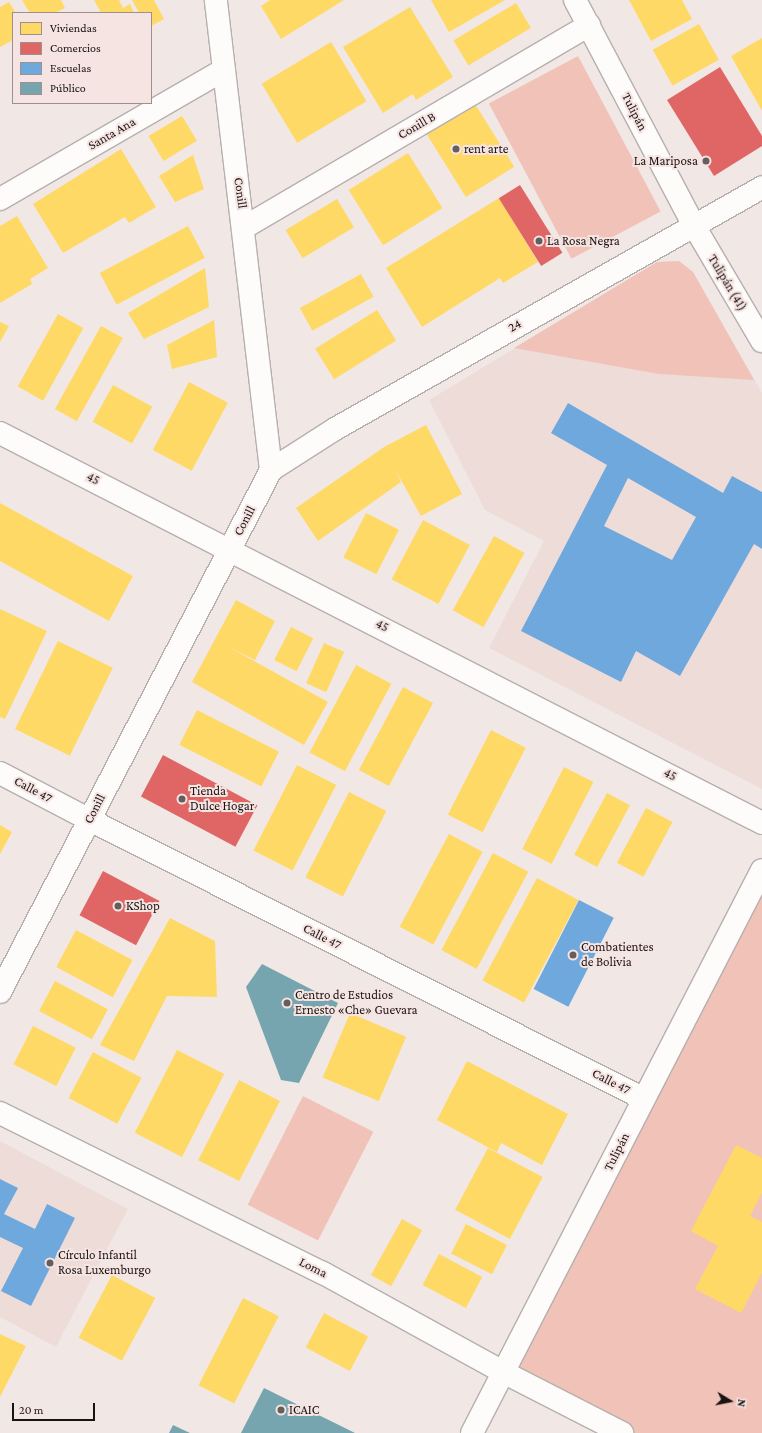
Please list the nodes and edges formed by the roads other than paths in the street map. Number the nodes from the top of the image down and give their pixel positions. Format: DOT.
graph roads {
  1 [pos="216,0"];
  2 [pos="575,0"];
  3 [pos="589,25"];
  4 [pos="223,70"];
  5 [pos="762,186"];
  6 [pos="0,199"];
  7 [pos="693,224"];
  8 [pos="245,227"];
  9 [pos="762,341"];
  10 [pos="0,433"];
  11 [pos="271,470"];
  12 [pos="231,548"];
  13 [pos="0,773"];
  14 [pos="90,820"];
  15 [pos="762,823"];
  16 [pos="762,870"];
  17 [pos="0,992"];
  18 [pos="644,1099"];
  19 [pos="0,1113"];
  20 [pos="503,1372"];
  21 [pos="472,1433"];
  22 [pos="622,1433"];
  1 -- 4 [label="street, Conill"];
  2 -- 3 [label="street, Tulipán"];
  3 -- 7 [label="street, Tulipán"];
  3 -- 8 [label="street, Conill B"];
  4 -- 6 [label="street, Santa Ana"];
  4 -- 8 [label="street, Conill"];
  5 -- 7 [label="street, 24"];
  7 -- 9 [label="street, Tulipán (41)"];
  7 -- 11 [label="street, 24"];
  8 -- 11 [label="street, Conill"];
  10 -- 12 [label="street, 45"];
  11 -- 12 [label="street, Conill"];
  12 -- 14 [label="street, Conill"];
  12 -- 15 [label="street, 45"];
  13 -- 14 [label="street, Calle 47"];
  14 -- 17 [label="street, Conill"];
  14 -- 18 [label="street, Calle 47"];
  16 -- 18 [label="street, Tulipán"];
  18 -- 20 [label="street, Tulipán"];
  19 -- 20 [label="street, Loma"];
  20 -- 21 [label="street, Tulipán"];
  20 -- 22 [label="street, Loma"];
}
